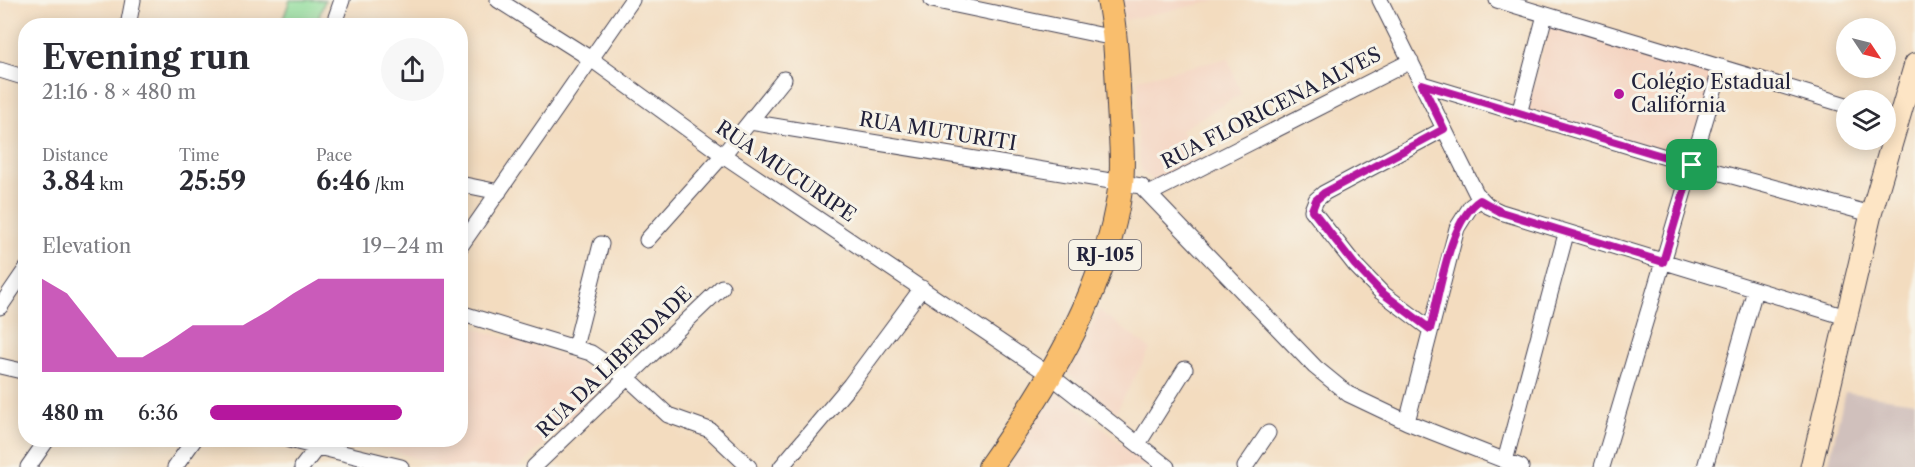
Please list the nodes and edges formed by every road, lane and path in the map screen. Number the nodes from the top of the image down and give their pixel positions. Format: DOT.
graph roads {
  1 [pos="133,0"];
  2 [pos="342,0"];
  3 [pos="498,0"];
  4 [pos="632,0"];
  5 [pos="932,0"];
  6 [pos="1109,0"];
  7 [pos="1380,0"];
  8 [pos="1497,0"];
  9 [pos="1545,15"];
  10 [pos="130,18"];
  11 [pos="336,18"];
  12 [pos="1114,38"];
  13 [pos="591,59"];
  14 [pos="1410,61"];
  15 [pos="1915,64"];
  16 [pos="1721,67"];
  17 [pos="0,70"];
  18 [pos="18,76"];
  19 [pos="784,79"];
  20 [pos="1422,84"];
  21 [pos="1836,102"];
  22 [pos="1896,107"];
  23 [pos="1518,114"];
  24 [pos="750,122"];
  25 [pos="1444,129"];
  26 [pos="1884,150"];
  27 [pos="723,155"];
  28 [pos="1692,165"];
  29 [pos="1121,181"];
  30 [pos="468,186"];
  31 [pos="499,192"];
  32 [pos="1151,194"];
  33 [pos="1480,200"];
  34 [pos="1871,214"];
  35 [pos="1566,234"];
  36 [pos="468,236"];
  37 [pos="647,240"];
  38 [pos="601,244"];
  39 [pos="1663,262"];
  40 [pos="18,280"];
  41 [pos="722,287"];
  42 [pos="922,288"];
  43 [pos="1755,290"];
  44 [pos="0,307"];
  45 [pos="468,315"];
  46 [pos="1846,317"];
  47 [pos="1430,329"];
  48 [pos="575,347"];
  49 [pos="0,366"];
  50 [pos="1185,369"];
  51 [pos="18,370"];
  52 [pos="1051,376"];
  53 [pos="629,379"];
  54 [pos="1407,422"];
  55 [pos="1268,433"];
  56 [pos="1138,444"];
  57 [pos="42,447"];
  58 [pos="189,447"];
  59 [pos="317,447"];
  60 [pos="334,447"];
  61 [pos="1505,461"];
  62 [pos="28,467"];
  63 [pos="175,467"];
  64 [pos="302,467"];
  65 [pos="401,467"];
  66 [pos="534,467"];
  67 [pos="749,467"];
  68 [pos="781,467"];
  69 [pos="990,467"];
  70 [pos="1167,467"];
  71 [pos="1245,467"];
  72 [pos="1521,467"];
  73 [pos="1602,467"];
  74 [pos="1705,467"];
  75 [pos="1811,467"];
  1 -- 10 [label="street"];
  2 -- 11 [label="street"];
  3 -- 13 [label="street, RUA MUCURIPE"];
  4 -- 13 [label="street"];
  5 -- 12 [label="street"];
  6 -- 12 [label="main road, RJ-105"];
  7 -- 14 [label="street"];
  8 -- 9 [label="street"];
  9 -- 16 [label="street"];
  9 -- 23 [label="street"];
  12 -- 29 [label="main road, RJ-105"];
  13 -- 27 [label="street, RUA MUCURIPE"];
  13 -- 31 [label="street"];
  14 -- 20 [label="street"];
  14 -- 32 [label="street, RUA FLORICENA ALVES"];
  15 -- 22 [label="street"];
  16 -- 21 [label="street"];
  16 -- 28 [label="street"];
  17 -- 18 [label="street"];
  19 -- 24 [label="street"];
  20 -- 23 [label="street"];
  20 -- 25 [label="street"];
  23 -- 28 [label="street"];
  24 -- 27 [label="street"];
  24 -- 29 [label="street, RUA MUTURITI"];
  25 -- 33 [label="street"];
  25 -- 47 [label="street"];
  26 -- 34 [label="street"];
  27 -- 37 [label="street"];
  27 -- 42 [label="street, RUA MUCURIPE"];
  28 -- 34 [label="street"];
  28 -- 39 [label="street"];
  29 -- 32 [label="street, RUA MUTURITI"];
  29 -- 52 [label="main road, RJ-105"];
  30 -- 31 [label="street"];
  31 -- 36 [label="street"];
  32 -- 54 [label="street"];
  33 -- 35 [label="street"];
  33 -- 47 [label="street"];
  34 -- 46 [label="street"];
  35 -- 39 [label="street"];
  35 -- 61 [label="street"];
  38 -- 48 [label="street"];
  39 -- 43 [label="street"];
  39 -- 73 [label="street"];
  40 -- 44 [label="street"];
  41 -- 53 [label="street, RUA DA LIBERDADE"];
  42 -- 52 [label="street, RUA MUCURIPE"];
  42 -- 68 [label="street"];
  43 -- 46 [label="street"];
  43 -- 74 [label="street"];
  45 -- 48 [label="street"];
  46 -- 75 [label="street"];
  47 -- 54 [label="street"];
  48 -- 53 [label="street"];
  49 -- 51 [label="street"];
  50 -- 56 [label="street"];
  52 -- 56 [label="street, RUA MUCURIPE"];
  52 -- 69 [label="main road, RJ-105"];
  53 -- 66 [label="street, RUA DA LIBERDADE"];
  53 -- 67 [label="street"];
  54 -- 61 [label="street"];
  55 -- 71 [label="street"];
  56 -- 70 [label="street, RUA MUCURIPE"];
  57 -- 62 [label="street"];
  58 -- 63 [label="street"];
  59 -- 64 [label="street"];
  60 -- 65 [label="street"];
  61 -- 72 [label="street"];
}
